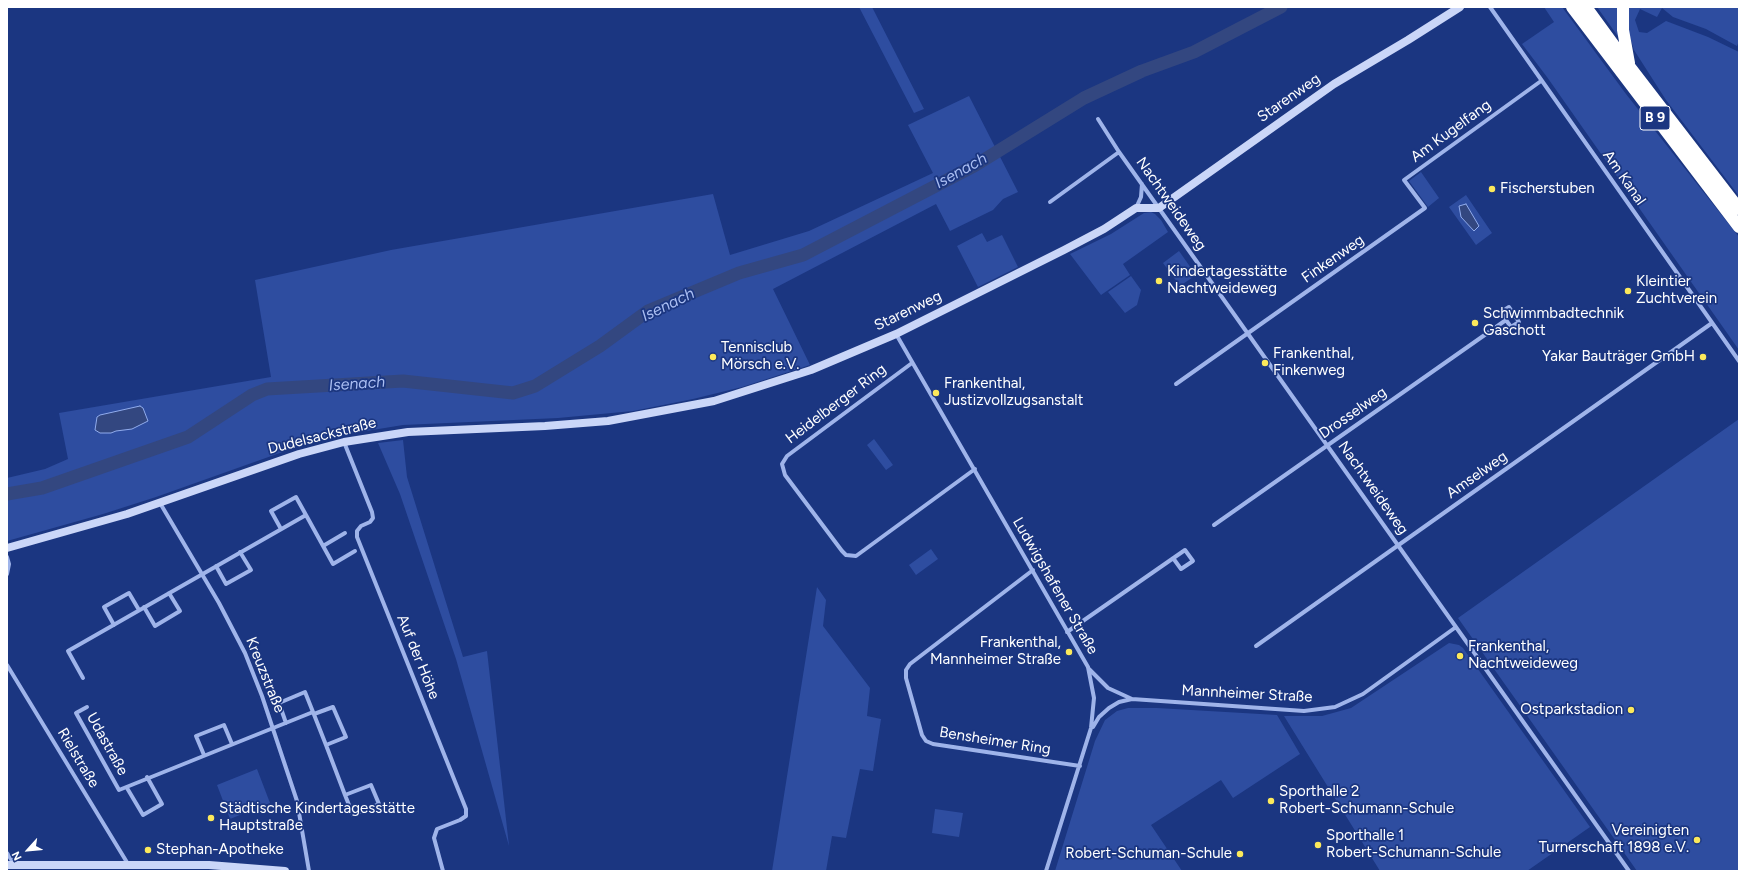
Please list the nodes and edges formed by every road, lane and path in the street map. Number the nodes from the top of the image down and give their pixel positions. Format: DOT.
graph roads {
  1 [pos="1460,7"];
  2 [pos="1490,7"];
  3 [pos="1572,7"];
  4 [pos="1586,7"];
  5 [pos="1622,7"];
  6 [pos="1629,66"];
  7 [pos="1541,82"];
  8 [pos="1098,119"];
  9 [pos="1119,152"];
  10 [pos="1142,184"];
  11 [pos="1050,202"];
  12 [pos="1136,208"];
  13 [pos="1159,208"];
  14 [pos="1425,208"];
  15 [pos="1739,209"];
  16 [pos="1739,227"];
  17 [pos="1506,320"];
  18 [pos="1712,324"];
  19 [pos="1248,333"];
  20 [pos="896,334"];
  21 [pos="1739,361"];
  22 [pos="912,362"];
  23 [pos="1176,384"];
  24 [pos="680,408"];
  25 [pos="344,442"];
  26 [pos="1328,446"];
  27 [pos="975,469"];
  28 [pos="160,503"];
  29 [pos="306,515"];
  30 [pos="1214,525"];
  31 [pos="281,529"];
  32 [pos="345,533"];
  33 [pos="1398,545"];
  34 [pos="322,546"];
  35 [pos="7,548"];
  36 [pos="240,552"];
  37 [pos="355,552"];
  38 [pos="7,557"];
  39 [pos="1173,558"];
  40 [pos="216,566"];
  41 [pos="1032,570"];
  42 [pos="7,574"];
  43 [pos="203,574"];
  44 [pos="169,593"];
  45 [pos="144,607"];
  46 [pos="139,610"];
  47 [pos="114,625"];
  48 [pos="1456,627"];
  49 [pos="1067,632"];
  50 [pos="1256,646"];
  51 [pos="7,665"];
  52 [pos="1088,667"];
  53 [pos="83,678"];
  54 [pos="1132,699"];
  55 [pos="87,707"];
  56 [pos="313,713"];
  57 [pos="286,723"];
  58 [pos="273,728"];
  59 [pos="1092,728"];
  60 [pos="232,744"];
  61 [pos="326,746"];
  62 [pos="204,755"];
  63 [pos="1080,766"];
  64 [pos="147,777"];
  65 [pos="127,788"];
  66 [pos="345,795"];
  67 [pos="7,853"];
  68 [pos="128,864"];
  69 [pos="11,865"];
  70 [pos="285,871"];
  71 [pos="309,871"];
  72 [pos="443,871"];
  73 [pos="1046,871"];
  74 [pos="1629,871"];
  1 -- 13 [label="street, Starenweg"];
  2 -- 7 [label="street, Am Kanal"];
  3 -- 16 [label="highway, B 9"];
  4 -- 6 [label="highway, B 9"];
  5 -- 6 [label="highway, B 9"];
  6 -- 15 [label="highway, B 9"];
  7 -- 14 [label="street, Am Kugelfang"];
  7 -- 18 [label="street, Am Kanal"];
  8 -- 9 [label="street, Nachtweideweg"];
  9 -- 10 [label="street, Nachtweideweg"];
  9 -- 11 [label="street"];
  10 -- 12 [label="street"];
  10 -- 13 [label="street, Nachtweideweg"];
  12 -- 13 [label="street"];
  12 -- 20 [label="street, Starenweg"];
  13 -- 19 [label="street, Nachtweideweg"];
  14 -- 19 [label="street, Finkenweg"];
  17 -- 17 [label="street"];
  17 -- 26 [label="street, Drosselweg"];
  18 -- 21 [label="street, Am Kanal"];
  18 -- 33 [label="street, Amselweg"];
  19 -- 23 [label="street, Finkenweg"];
  19 -- 26 [label="street, Nachtweideweg"];
  20 -- 22 [label="street, Ludwigshafener Straße"];
  20 -- 24 [label="street, Starenweg"];
  22 -- 27 [label="street, Ludwigshafener Straße"];
  22 -- 27 [label="street, Heidelberger Ring"];
  24 -- 25 [label="street, Dudelsackstraße"];
  25 -- 28 [label="street, Dudelsackstraße"];
  25 -- 72 [label="street, Auf der Höhe"];
  26 -- 30 [label="street, Drosselweg"];
  26 -- 33 [label="street, Nachtweideweg"];
  27 -- 41 [label="street, Ludwigshafener Straße"];
  28 -- 35 [label="street, Dudelsackstraße"];
  28 -- 43 [label="street, Kreuzstraße"];
  29 -- 31 [label="street"];
  29 -- 31 [label="street"];
  29 -- 34 [label="street"];
  31 -- 36 [label="street"];
  32 -- 34 [label="street"];
  33 -- 48 [label="street, Nachtweideweg"];
  33 -- 50 [label="street, Amselweg"];
  34 -- 37 [label="street"];
  36 -- 40 [label="street"];
  36 -- 40 [label="street"];
  38 -- 42 [label="street"];
  39 -- 39 [label="street"];
  39 -- 49 [label="street"];
  40 -- 43 [label="street"];
  41 -- 49 [label="street, Ludwigshafener Straße"];
  41 -- 63 [label="street, Bensheimer Ring"];
  43 -- 44 [label="street"];
  43 -- 58 [label="street, Kreuzstraße"];
  44 -- 45 [label="street"];
  44 -- 45 [label="street"];
  45 -- 46 [label="street"];
  46 -- 47 [label="street"];
  46 -- 47 [label="street"];
  47 -- 53 [label="street"];
  48 -- 54 [label="street, Mannheimer Straße"];
  48 -- 74 [label="street, Nachtweideweg"];
  49 -- 52 [label="street, Ludwigshafener Straße"];
  51 -- 68 [label="street, Rielstraße"];
  52 -- 54 [label="street, Mannheimer Straße"];
  52 -- 59 [label="street, Ludwigshafener Straße"];
  54 -- 59 [label="street, Mannheimer Straße"];
  55 -- 65 [label="street, Udastraße"];
  56 -- 57 [label="street, Udastraße"];
  56 -- 57 [label="street"];
  56 -- 61 [label="street"];
  56 -- 61 [label="street, Udastraße"];
  57 -- 58 [label="street, Udastraße"];
  58 -- 60 [label="street, Udastraße"];
  58 -- 71 [label="street, Kreuzstraße"];
  59 -- 63 [label="street, Ludwigshafener Straße"];
  60 -- 62 [label="street, Udastraße"];
  60 -- 62 [label="street"];
  61 -- 66 [label="street"];
  62 -- 64 [label="street, Udastraße"];
  63 -- 73 [label="street, Ludwigshafener Straße"];
  64 -- 65 [label="street, Udastraße"];
  64 -- 65 [label="street, Udastraße"];
  66 -- 66 [label="street"];
  67 -- 69 [label="street"];
  68 -- 69 [label="street"];
  68 -- 70 [label="street"];
}
